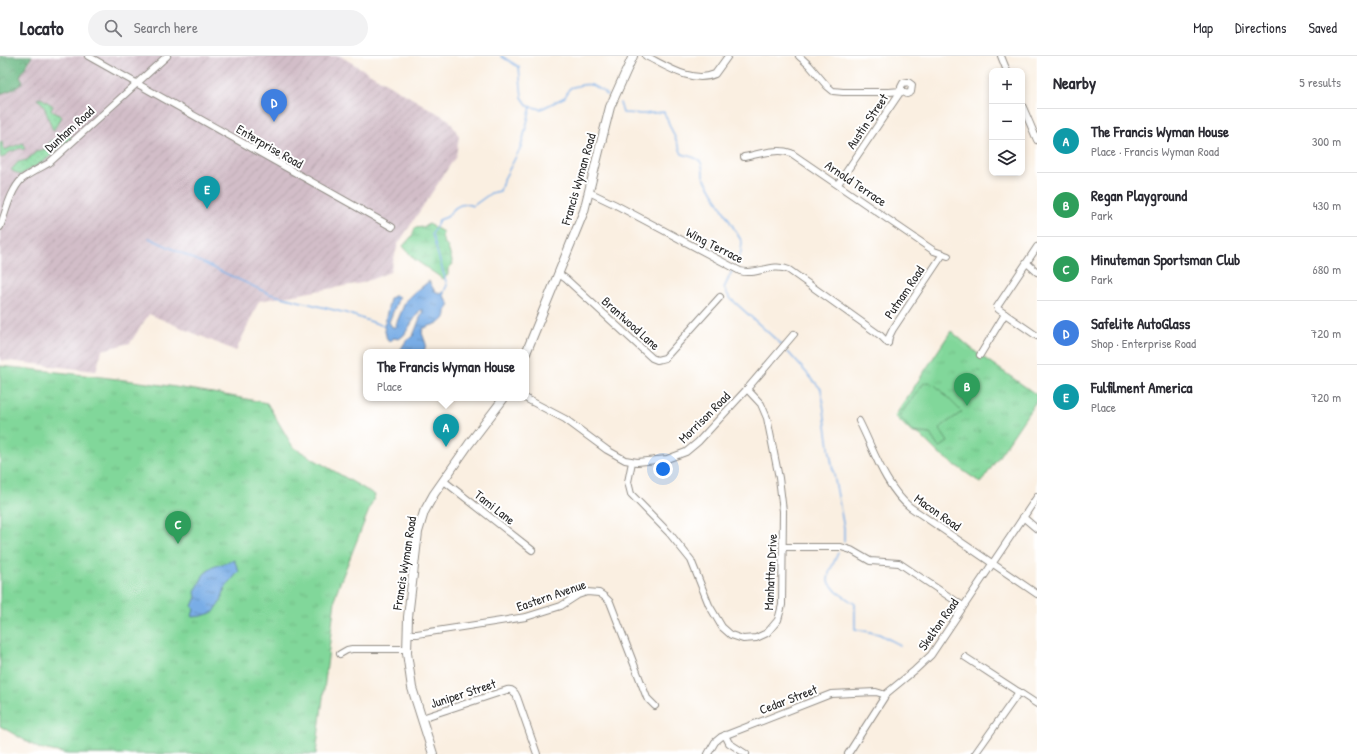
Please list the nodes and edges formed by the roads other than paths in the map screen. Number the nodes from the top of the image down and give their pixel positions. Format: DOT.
graph roads {
  1 [pos="88,56"];
  2 [pos="167,56"];
  3 [pos="632,56"];
  4 [pos="646,56"];
  5 [pos="728,56"];
  6 [pos="799,56"];
  7 [pos="1001,56"];
  8 [pos="1006,68"];
  9 [pos="137,83"];
  10 [pos="1025,112"];
  11 [pos="1037,140"];
  12 [pos="744,157"];
  13 [pos="838,184"];
  14 [pos="589,192"];
  15 [pos="0,227"];
  16 [pos="392,227"];
  17 [pos="1037,247"];
  18 [pos="945,255"];
  19 [pos="1027,263"];
  20 [pos="1037,272"];
  21 [pos="559,274"];
  22 [pos="720,297"];
  23 [pos="1005,314"];
  24 [pos="794,334"];
  25 [pos="1037,336"];
  26 [pos="888,343"];
  27 [pos="528,349"];
  28 [pos="980,355"];
  29 [pos="747,389"];
  30 [pos="529,400"];
  31 [pos="502,401"];
  32 [pos="859,420"];
  33 [pos="632,462"];
  34 [pos="444,481"];
  35 [pos="1037,497"];
  36 [pos="1023,517"];
  37 [pos="1037,529"];
  38 [pos="783,547"];
  39 [pos="532,550"];
  40 [pos="992,563"];
  41 [pos="1037,594"];
  42 [pos="963,606"];
  43 [pos="407,634"];
  44 [pos="407,649"];
  45 [pos="340,654"];
  46 [pos="964,656"];
  47 [pos="1019,692"];
  48 [pos="886,695"];
  49 [pos="1037,704"];
  50 [pos="655,706"];
  51 [pos="422,718"];
  52 [pos="725,736"];
  53 [pos="434,754"];
  54 [pos="537,754"];
  55 [pos="708,754"];
  56 [pos="746,754"];
  57 [pos="848,754"];
  58 [pos="975,754"];
  1 -- 9 [label="street, Enterprise Road"];
  2 -- 9 [label="street, Dunham Road"];
  3 -- 14 [label="main road, Francis Wyman Road"];
  4 -- 5 [label="street"];
  6 -- 13 [label="street, Austin Street"];
  7 -- 8 [label="street"];
  9 -- 15 [label="street, Dunham Road"];
  9 -- 16 [label="street, Enterprise Road"];
  10 -- 11 [label="street"];
  12 -- 13 [label="street, Arnold Terrace"];
  13 -- 18 [label="street, Arnold Terrace"];
  14 -- 21 [label="main road, Francis Wyman Road"];
  14 -- 26 [label="street, Wing Terrace"];
  17 -- 19 [label="street"];
  18 -- 26 [label="street, Putnam Road"];
  19 -- 20 [label="street"];
  19 -- 23 [label="street"];
  21 -- 22 [label="street, Brantwood Lane"];
  21 -- 27 [label="main road, Francis Wyman Road"];
  23 -- 25 [label="street"];
  23 -- 28 [label="street"];
  24 -- 29 [label="street, Morrison Road"];
  29 -- 33 [label="street, Morrison Road"];
  29 -- 38 [label="street, Manhattan Drive"];
  30 -- 33 [label="street"];
  31 -- 34 [label="main road, Francis Wyman Road"];
  32 -- 40 [label="street, Macon Road"];
  33 -- 38 [label="street, Manhattan Drive"];
  34 -- 39 [label="street, Tami Lane"];
  34 -- 43 [label="main road, Francis Wyman Road"];
  35 -- 36 [label="street, Skelton Road"];
  36 -- 37 [label="street"];
  36 -- 40 [label="street, Skelton Road"];
  38 -- 42 [label="street"];
  40 -- 41 [label="street, Macon Road"];
  40 -- 42 [label="street, Skelton Road"];
  42 -- 48 [label="street, Skelton Road"];
  43 -- 44 [label="main road, Francis Wyman Road"];
  43 -- 50 [label="street, Eastern Avenue"];
  44 -- 45 [label="street"];
  44 -- 51 [label="main road, Francis Wyman Road"];
  46 -- 47 [label="street"];
  47 -- 49 [label="street"];
  47 -- 58 [label="street"];
  48 -- 52 [label="street, Cedar Street"];
  48 -- 57 [label="street, Skelton Road"];
  51 -- 53 [label="main road, Francis Wyman Road"];
  51 -- 54 [label="street, Juniper Street"];
  52 -- 55 [label="street, Cedar Street"];
  52 -- 56 [label="street"];
}
